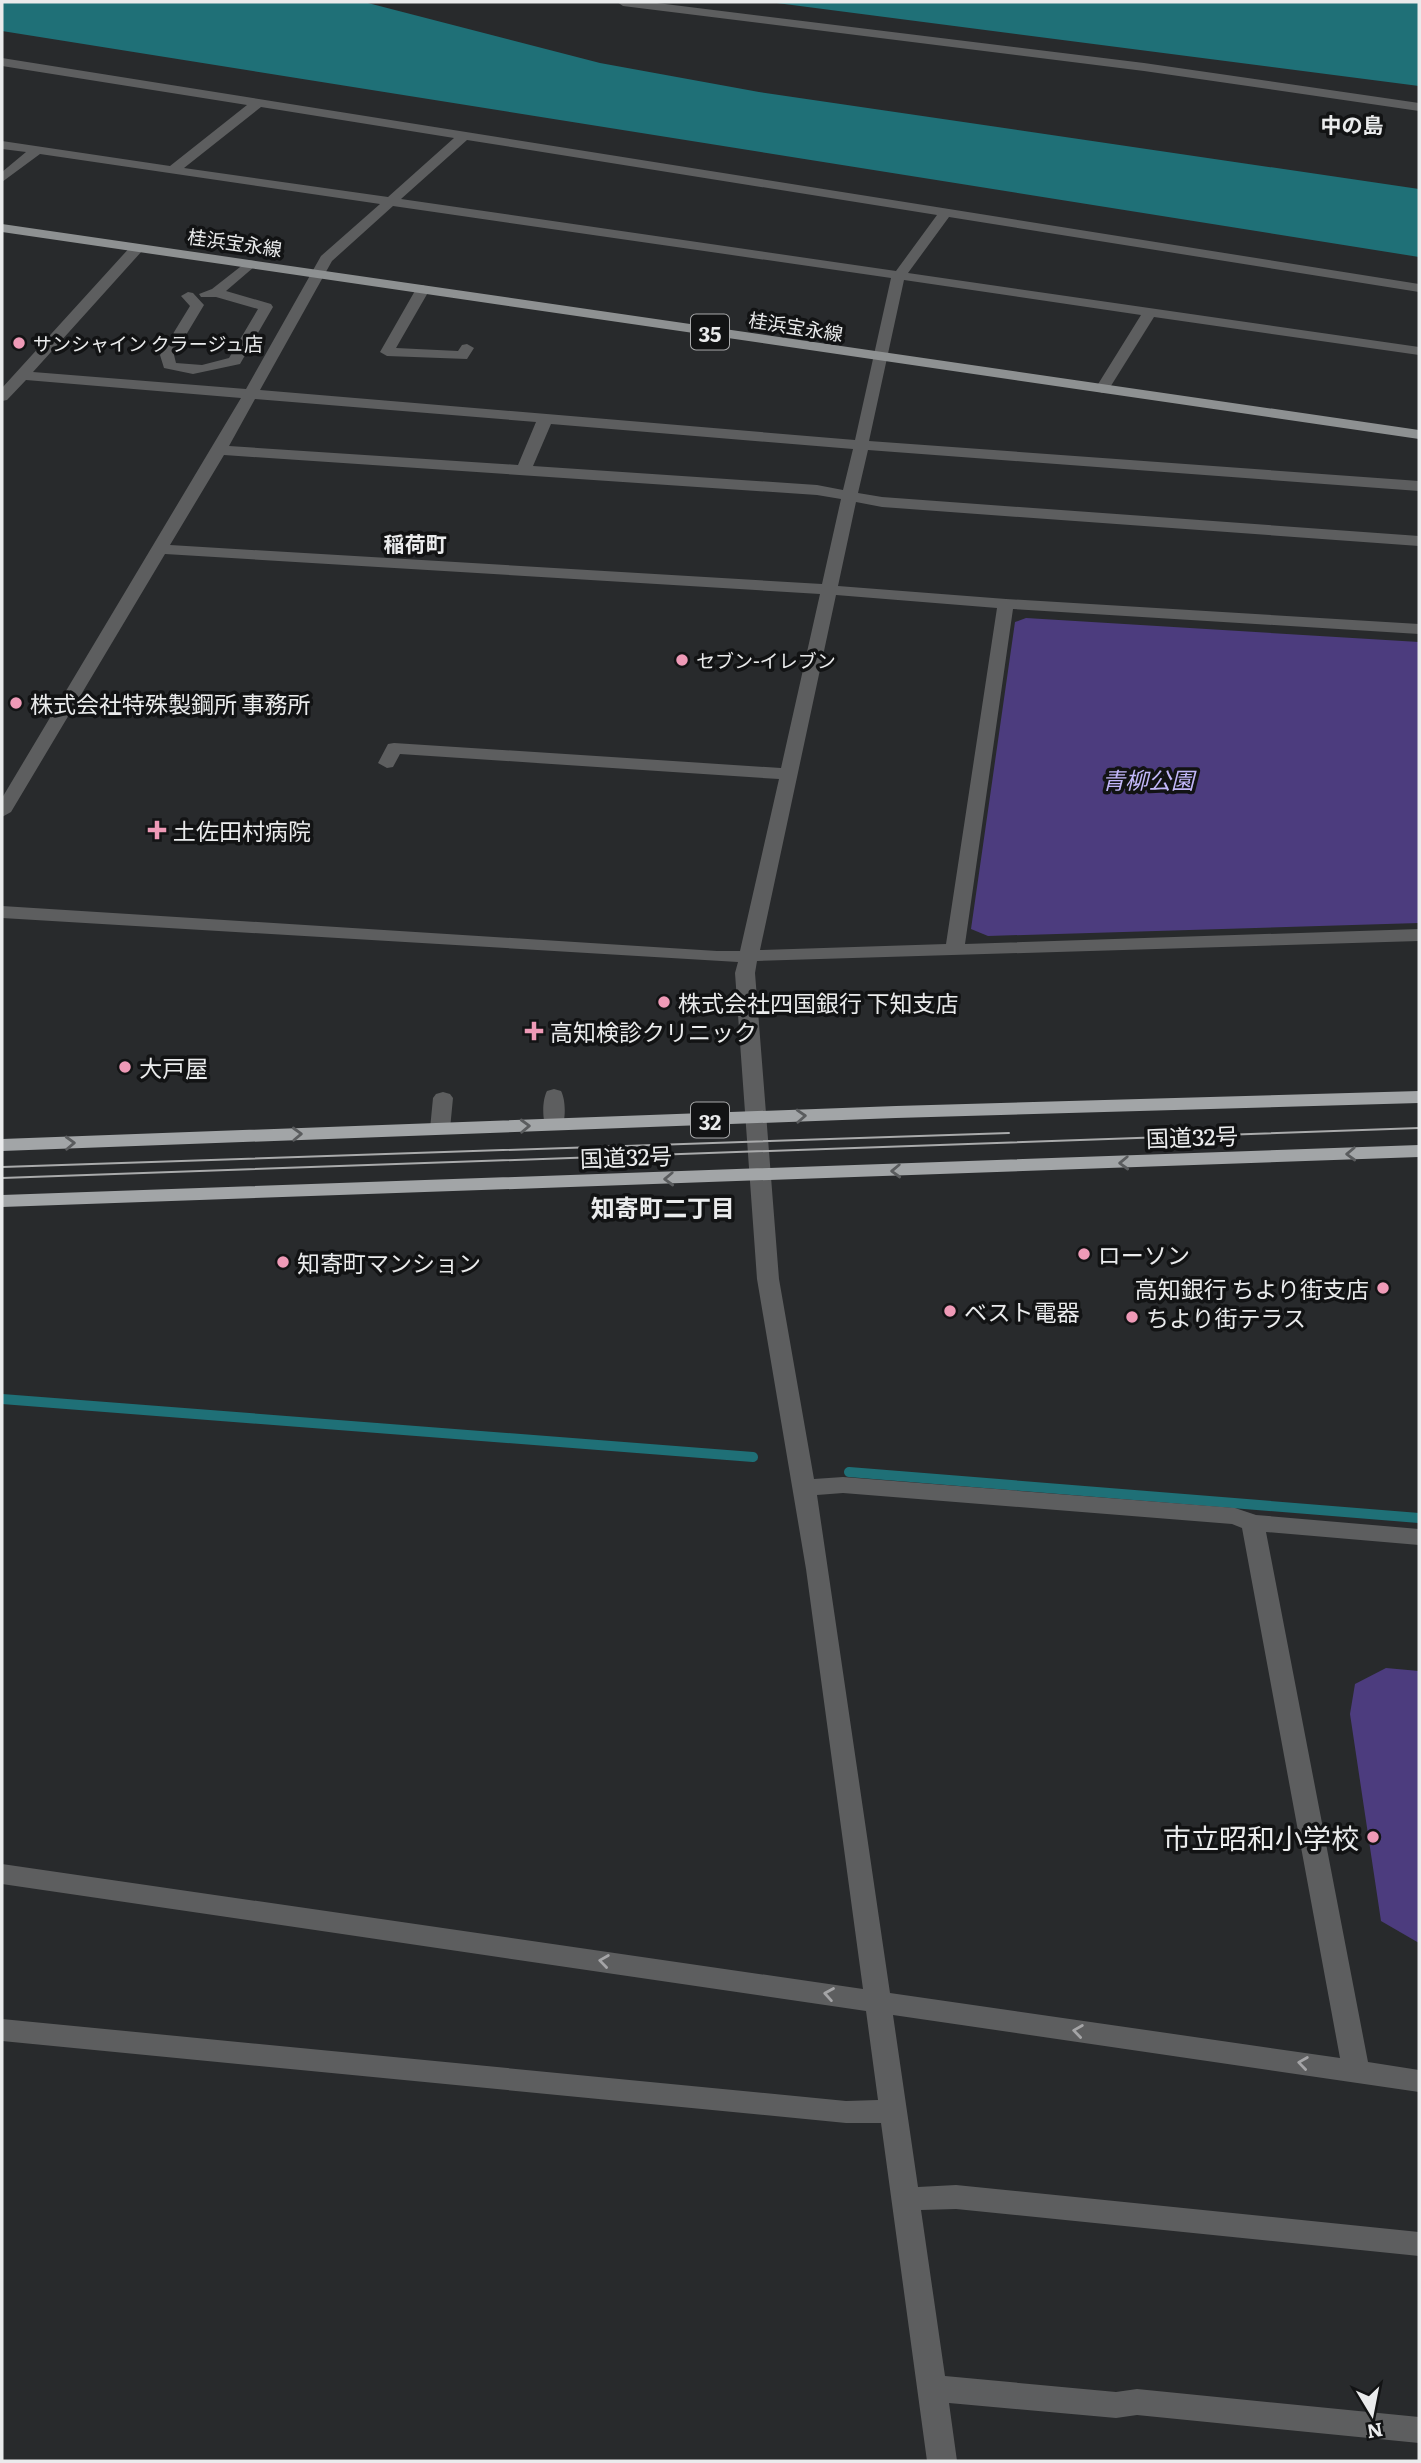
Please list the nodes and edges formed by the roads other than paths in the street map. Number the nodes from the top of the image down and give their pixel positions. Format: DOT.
graph roads {
  1 [pos="623,2"];
  2 [pos="2,62"];
  3 [pos="259,102"];
  4 [pos="1419,107"];
  5 [pos="465,135"];
  6 [pos="2,145"];
  7 [pos="37,150"];
  8 [pos="173,170"];
  9 [pos="2,178"];
  10 [pos="389,202"];
  11 [pos="946,212"];
  12 [pos="2,229"];
  13 [pos="137,248"];
  14 [pos="249,264"];
  15 [pos="317,273"];
  16 [pos="898,277"];
  17 [pos="1419,288"];
  18 [pos="423,289"];
  19 [pos="216,293"];
  20 [pos="1149,313"];
  21 [pos="467,348"];
  22 [pos="1419,351"];
  23 [pos="881,358"];
  24 [pos="21,375"];
  25 [pos="1102,389"];
  26 [pos="251,394"];
  27 [pos="2,397"];
  28 [pos="545,419"];
  29 [pos="1419,435"];
  30 [pos="861,446"];
  31 [pos="219,450"];
  32 [pos="524,470"];
  33 [pos="1419,486"];
  34 [pos="851,495"];
  35 [pos="1419,541"];
  36 [pos="159,549"];
  37 [pos="829,591"];
  38 [pos="1006,604"];
  39 [pos="1419,629"];
  40 [pos="387,763"];
  41 [pos="788,774"];
  42 [pos="2,812"];
  43 [pos="2,912"];
  44 [pos="1419,935"];
  45 [pos="955,949"];
  46 [pos="747,956"];
  47 [pos="554,1095"];
  48 [pos="1419,1097"];
  49 [pos="443,1098"];
  50 [pos="755,1118"];
  51 [pos="554,1125"];
  52 [pos="440,1129"];
  53 [pos="2,1145"];
  54 [pos="1419,1151"];
  55 [pos="759,1176"];
  56 [pos="2,1202"];
  57 [pos="803,1488"];
  58 [pos="1253,1523"];
  59 [pos="1419,1537"];
  60 [pos="2,1874"];
  61 [pos="879,2002"];
  62 [pos="2,2029"];
  63 [pos="1356,2071"];
  64 [pos="1419,2081"];
  65 [pos="893,2111"];
  66 [pos="906,2199"];
  67 [pos="1419,2244"];
  68 [pos="932,2388"];
  69 [pos="1419,2430"];
  70 [pos="942,2461"];
  1 -- 4 [label="street"];
  2 -- 3 [label="street"];
  3 -- 5 [label="street"];
  3 -- 8 [label="street"];
  5 -- 10 [label="street"];
  5 -- 11 [label="street"];
  6 -- 7 [label="street"];
  7 -- 8 [label="street"];
  7 -- 9 [label="street"];
  8 -- 10 [label="street"];
  10 -- 15 [label="street"];
  10 -- 16 [label="street"];
  11 -- 16 [label="street"];
  11 -- 17 [label="street"];
  12 -- 13 [label="main road, 桂浜宝永線 / 35"];
  13 -- 14 [label="main road, 桂浜宝永線 / 35"];
  13 -- 24 [label="street"];
  14 -- 15 [label="main road, 桂浜宝永線 / 35"];
  14 -- 19 [label="street"];
  15 -- 18 [label="main road, 桂浜宝永線 / 35"];
  15 -- 26 [label="street"];
  16 -- 20 [label="street"];
  16 -- 23 [label="street"];
  18 -- 21 [label="street"];
  18 -- 23 [label="main road, 桂浜宝永線 / 35"];
  19 -- 19 [label="street"];
  20 -- 22 [label="street"];
  20 -- 25 [label="street"];
  23 -- 25 [label="main road, 桂浜宝永線 / 35"];
  23 -- 30 [label="street"];
  24 -- 26 [label="street"];
  24 -- 27 [label="street"];
  25 -- 29 [label="main road, 桂浜宝永線 / 35"];
  26 -- 28 [label="street"];
  26 -- 31 [label="street"];
  28 -- 30 [label="street"];
  28 -- 32 [label="street"];
  30 -- 33 [label="street"];
  30 -- 34 [label="street"];
  31 -- 32 [label="street"];
  31 -- 36 [label="street"];
  32 -- 34 [label="street"];
  34 -- 35 [label="street"];
  34 -- 37 [label="street"];
  36 -- 37 [label="street"];
  36 -- 42 [label="street"];
  37 -- 38 [label="street"];
  37 -- 41 [label="street"];
  38 -- 39 [label="street"];
  38 -- 45 [label="street"];
  40 -- 41 [label="street"];
  41 -- 46 [label="street"];
  43 -- 46 [label="street"];
  44 -- 45 [label="street"];
  45 -- 46 [label="street"];
  46 -- 50 [label="street"];
  47 -- 51 [label="street"];
  50 -- 48 [label="highway, 国道32号 / 32, one-way"];
  49 -- 52 [label="street"];
  50 -- 51 [label="highway, 国道32号 / 32"];
  50 -- 55 [label="street"];
  52 -- 51 [label="highway, 国道32号 / 32, one-way"];
  53 -- 52 [label="highway, 国道32号 / 32, one-way"];
  54 -- 55 [label="highway, 国道32号, one-way"];
  55 -- 56 [label="highway, 国道32号, one-way"];
  55 -- 57 [label="street"];
  57 -- 58 [label="street"];
  57 -- 61 [label="street"];
  58 -- 59 [label="street"];
  58 -- 63 [label="street"];
  61 -- 60 [label="street, one-way"];
  63 -- 61 [label="street, one-way"];
  61 -- 65 [label="street"];
  62 -- 65 [label="street"];
  63 -- 64 [label="street"];
  65 -- 66 [label="street"];
  66 -- 67 [label="street"];
  66 -- 68 [label="street"];
  68 -- 69 [label="street"];
  68 -- 70 [label="street"];
}
